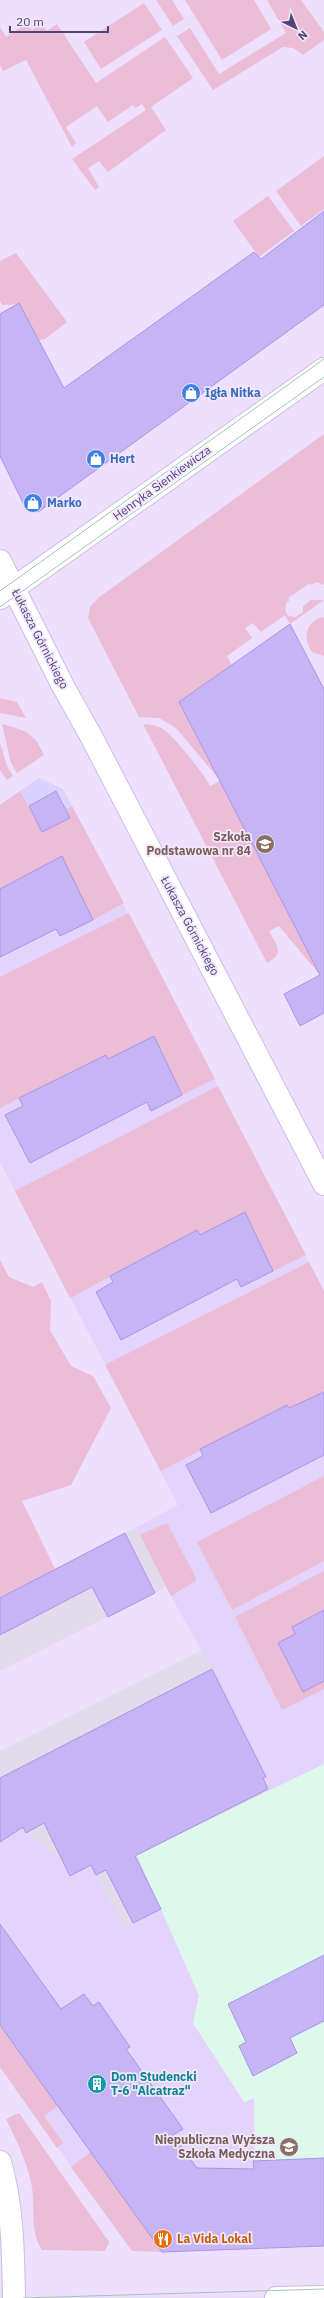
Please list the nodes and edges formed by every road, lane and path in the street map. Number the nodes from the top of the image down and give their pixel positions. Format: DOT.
graph roads {
  1 [pos="324,369"];
  2 [pos="0,561"];
  3 [pos="7,593"];
  4 [pos="324,1184"];
  5 [pos="0,2162"];
  6 [pos="324,2297"];
  7 [pos="14,2298"];
  8 [pos="276,2298"];
  1 -- 3 [label="street, Henryka Sienkiewicza"];
  2 -- 3 [label="street, Łukasza Górnickiego"];
  3 -- 4 [label="street, Łukasza Górnickiego"];
  5 -- 7 [label="street"];
  6 -- 8 [label="street"];
}
